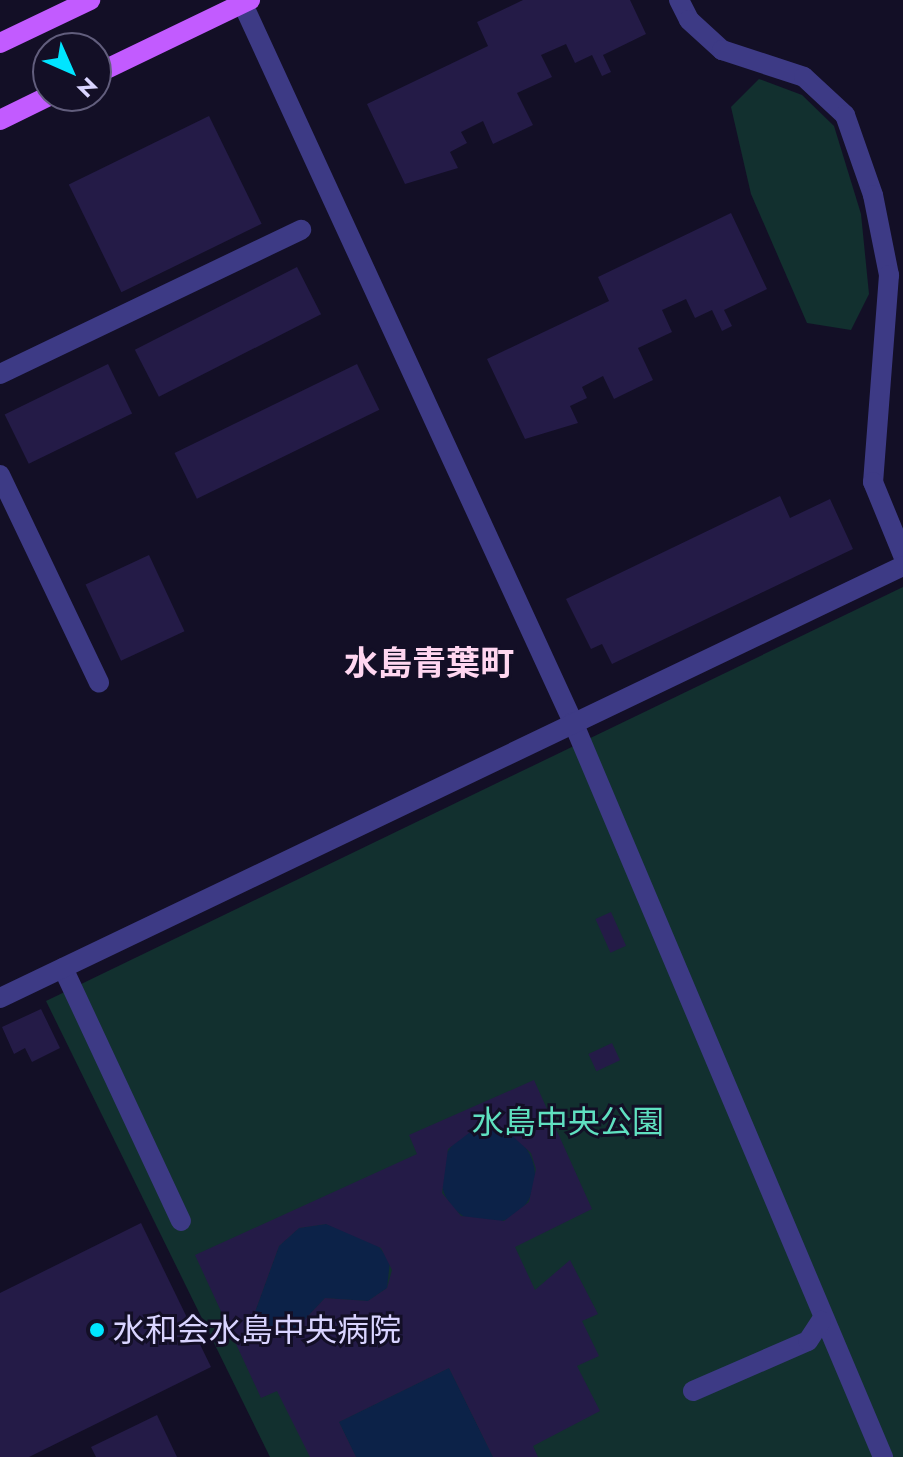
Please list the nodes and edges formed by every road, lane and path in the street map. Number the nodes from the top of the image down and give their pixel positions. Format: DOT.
graph roads {
  1 [pos="90,0"];
  2 [pos="679,0"];
  3 [pos="244,1"];
  4 [pos="0,43"];
  5 [pos="112,66"];
  6 [pos="32,104"];
  7 [pos="0,120"];
  8 [pos="301,230"];
  9 [pos="0,374"];
  10 [pos="0,475"];
  11 [pos="903,555"];
  12 [pos="903,566"];
  13 [pos="99,683"];
  14 [pos="573,722"];
  15 [pos="63,968"];
  16 [pos="0,998"];
  17 [pos="181,1221"];
  18 [pos="821,1321"];
  19 [pos="693,1391"];
  20 [pos="883,1457"];
  1 -- 4 [label="main road"];
  2 -- 11 [label="street"];
  3 -- 5 [label="main road"];
  3 -- 14 [label="street"];
  6 -- 7 [label="main road"];
  8 -- 9 [label="street"];
  10 -- 13 [label="street"];
  12 -- 14 [label="street"];
  14 -- 15 [label="street"];
  14 -- 18 [label="street"];
  15 -- 16 [label="street"];
  15 -- 17 [label="street"];
  18 -- 19 [label="street"];
  18 -- 20 [label="street"];
}
